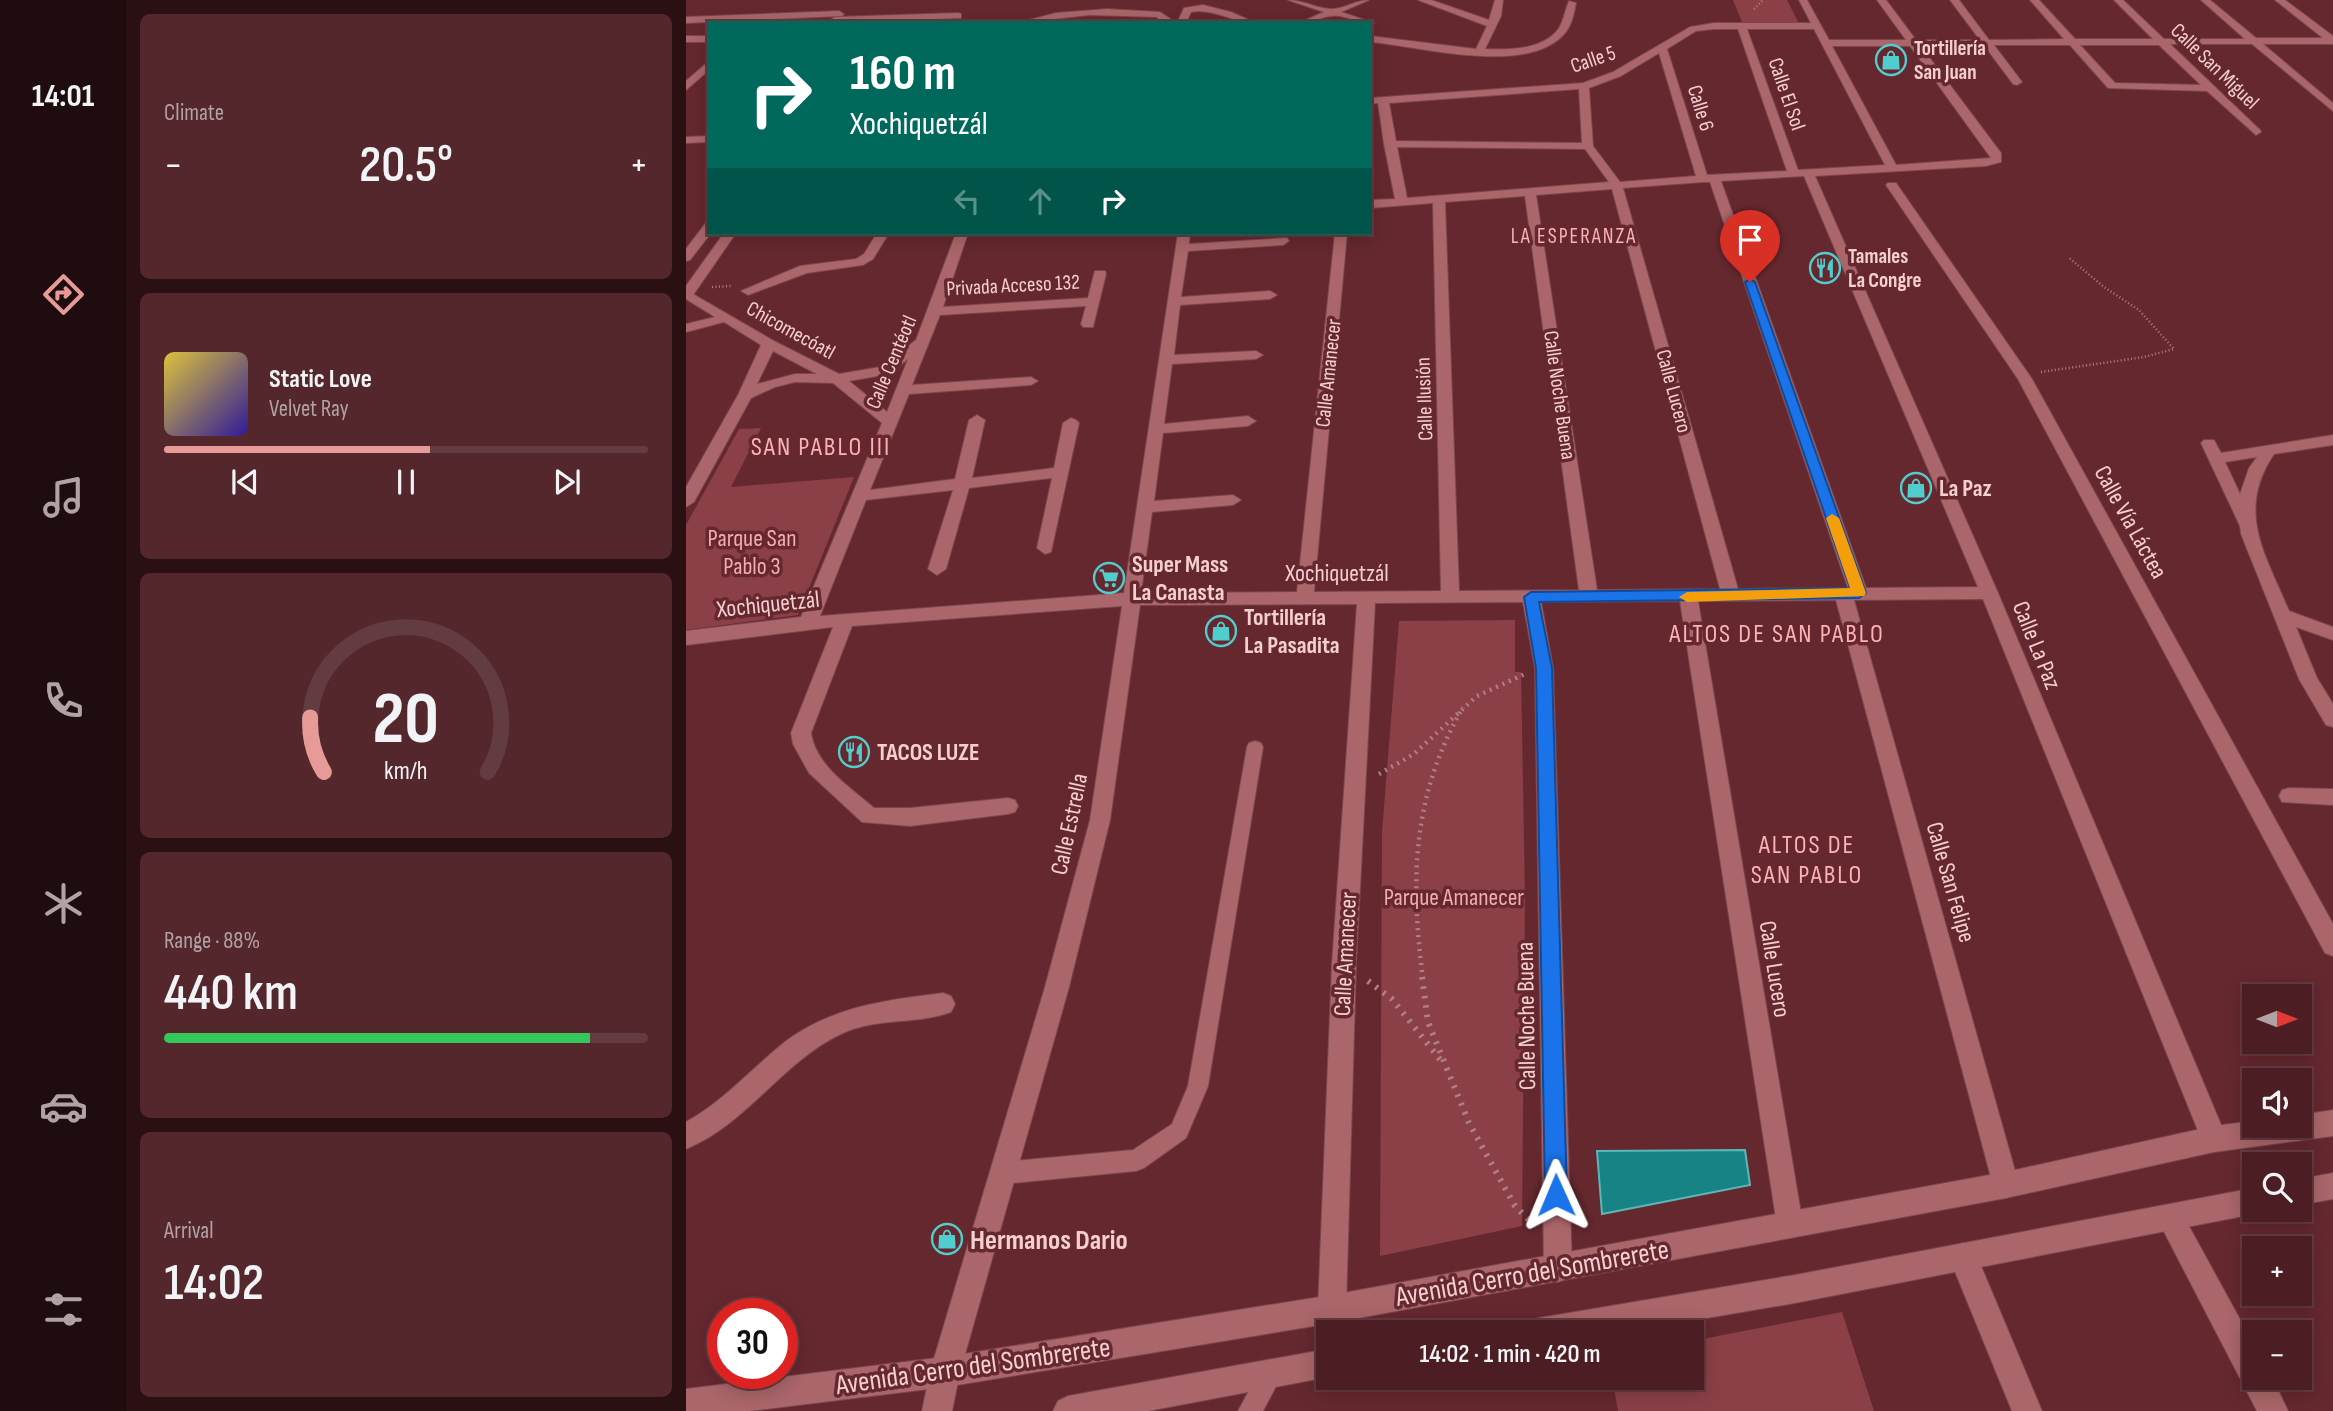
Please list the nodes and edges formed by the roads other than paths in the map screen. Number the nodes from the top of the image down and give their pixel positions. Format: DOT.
graph roads {
  1 [pos="1292,0"];
  2 [pos="1365,0"];
  3 [pos="1422,0"];
  4 [pos="1499,0"];
  5 [pos="1803,0"];
  6 [pos="1881,0"];
  7 [pos="1954,0"];
  8 [pos="2034,0"];
  9 [pos="2118,0"];
  10 [pos="2205,0"];
  11 [pos="2279,0"];
  12 [pos="1572,3"];
  13 [pos="1156,4"];
  14 [pos="1330,12"];
  15 [pos="838,16"];
  16 [pos="958,16"];
  17 [pos="1163,19"];
  18 [pos="686,20"];
  19 [pos="736,21"];
  20 [pos="1025,21"];
  21 [pos="1182,21"];
  22 [pos="1247,21"];
  23 [pos="1308,21"];
  24 [pos="1362,21"];
  25 [pos="1491,24"];
  26 [pos="1741,26"];
  27 [pos="1818,26"];
  28 [pos="1397,31"];
  29 [pos="686,39"];
  30 [pos="707,39"];
  31 [pos="1372,39"];
  32 [pos="1403,41"];
  33 [pos="2333,41"];
  34 [pos="2073,42"];
  35 [pos="2162,42"];
  36 [pos="1828,43"];
  37 [pos="1849,43"];
  38 [pos="1910,43"];
  39 [pos="1987,43"];
  40 [pos="2256,43"];
  41 [pos="1662,49"];
  42 [pos="1479,53"];
  43 [pos="1901,55"];
  44 [pos="1914,58"];
  45 [pos="1927,61"];
  46 [pos="705,63"];
  47 [pos="2017,82"];
  48 [pos="1584,86"];
  49 [pos="686,87"];
  50 [pos="2208,88"];
  51 [pos="1376,100"];
  52 [pos="2333,108"];
  53 [pos="2256,131"];
  54 [pos="707,139"];
  55 [pos="686,140"];
  56 [pos="1389,144"];
  57 [pos="1588,146"];
  58 [pos="1893,169"];
  59 [pos="1801,174"];
  60 [pos="1709,179"];
  61 [pos="1892,184"];
  62 [pos="1618,186"];
  63 [pos="1530,193"];
  64 [pos="1439,199"];
  65 [pos="1402,202"];
  66 [pos="1372,204"];
  67 [pos="707,230"];
  68 [pos="729,235"];
  69 [pos="882,235"];
  70 [pos="961,235"];
  71 [pos="1342,235"];
  72 [pos="1183,240"];
  73 [pos="1283,241"];
  74 [pos="686,257"];
  75 [pos="1100,274"];
  76 [pos="748,291"];
  77 [pos="686,295"];
  78 [pos="1270,295"];
  79 [pos="1176,301"];
  80 [pos="1094,302"];
  81 [pos="935,311"];
  82 [pos="724,318"];
  83 [pos="1088,324"];
  84 [pos="686,328"];
  85 [pos="923,340"];
  86 [pos="769,344"];
  87 [pos="1256,355"];
  88 [pos="1167,360"];
  89 [pos="837,379"];
  90 [pos="1031,381"];
  91 [pos="904,390"];
  92 [pos="745,396"];
  93 [pos="977,420"];
  94 [pos="889,421"];
  95 [pos="1248,421"];
  96 [pos="1071,423"];
  97 [pos="1157,429"];
  98 [pos="2333,440"];
  99 [pos="2268,452"];
  100 [pos="1060,472"];
  101 [pos="962,485"];
  102 [pos="859,496"];
  103 [pos="1233,500"];
  104 [pos="686,502"];
  105 [pos="1144,507"];
  106 [pos="2249,534"];
  107 [pos="1045,548"];
  108 [pos="937,569"];
  109 [pos="1851,593"];
  110 [pos="1989,593"];
  111 [pos="1731,596"];
  112 [pos="1450,597"];
  113 [pos="1531,597"];
  114 [pos="1589,597"];
  115 [pos="1688,597"];
  116 [pos="1305,598"];
  117 [pos="1366,598"];
  118 [pos="1132,600"];
  119 [pos="2281,615"];
  120 [pos="845,621"];
  121 [pos="808,623"];
  122 [pos="2333,634"];
  123 [pos="686,638"];
  124 [pos="2333,720"];
  125 [pos="1255,747"];
  126 [pos="2289,796"];
  127 [pos="2333,797"];
  128 [pos="1008,806"];
  129 [pos="2333,946"];
  130 [pos="943,1004"];
  131 [pos="2333,1123"];
  132 [pos="686,1136"];
  133 [pos="2214,1139"];
  134 [pos="1002,1173"];
  135 [pos="2007,1185"];
  136 [pos="2333,1186"];
  137 [pos="2312,1190"];
  138 [pos="2242,1203"];
  139 [pos="2170,1217"];
  140 [pos="1790,1225"];
  141 [pos="1963,1257"];
  142 [pos="1557,1258"];
  143 [pos="1332,1309"];
  144 [pos="1610,1320"];
  145 [pos="2242,1352"];
  146 [pos="1316,1365"];
  147 [pos="945,1372"];
  148 [pos="1271,1373"];
  149 [pos="2262,1390"];
  150 [pos="686,1404"];
  151 [pos="937,1411"];
  152 [pos="1068,1411"];
  153 [pos="1250,1411"];
  154 [pos="2027,1411"];
  155 [pos="2273,1411"];
  1 -- 14 [label="street"];
  2 -- 14 [label="street"];
  3 -- 25 [label="street"];
  4 -- 25 [label="street"];
  5 -- 27 [label="street"];
  6 -- 38 [label="street"];
  7 -- 39 [label="street"];
  8 -- 34 [label="street"];
  9 -- 35 [label="street, Calle San Miguel"];
  10 -- 40 [label="street"];
  11 -- 33 [label="street"];
  12 -- 42 [label="street"];
  13 -- 17 [label="street"];
  14 -- 23 [label="street"];
  14 -- 24 [label="street"];
  15 -- 16 [label="street"];
  15 -- 19 [label="street"];
  17 -- 20 [label="street"];
  18 -- 19 [label="street"];
  21 -- 22 [label="street"];
  25 -- 42 [label="street"];
  26 -- 27 [label="street, Calle 5"];
  26 -- 41 [label="street, Calle 5"];
  26 -- 59 [label="street, Calle El Sol"];
  27 -- 36 [label="street"];
  28 -- 32 [label="street"];
  29 -- 30 [label="street"];
  31 -- 32 [label="street"];
  32 -- 42 [label="street"];
  33 -- 40 [label="street"];
  34 -- 35 [label="street"];
  34 -- 39 [label="street"];
  34 -- 50 [label="street"];
  35 -- 40 [label="street"];
  35 -- 50 [label="street, Calle San Miguel"];
  36 -- 37 [label="street"];
  36 -- 58 [label="street"];
  37 -- 38 [label="street"];
  37 -- 43 [label="street"];
  38 -- 39 [label="street"];
  38 -- 45 [label="street"];
  39 -- 47 [label="street"];
  40 -- 52 [label="street"];
  41 -- 48 [label="street, Calle 5"];
  41 -- 60 [label="street, Calle 6"];
  44 -- 45 [label="street"];
  45 -- 58 [label="street"];
  46 -- 49 [label="street"];
  48 -- 51 [label="street, Calle 5"];
  48 -- 57 [label="street"];
  50 -- 53 [label="street, Calle San Miguel"];
  51 -- 56 [label="street"];
  54 -- 55 [label="street"];
  56 -- 57 [label="street"];
  56 -- 65 [label="street"];
  57 -- 62 [label="street"];
  58 -- 59 [label="street"];
  59 -- 60 [label="street"];
  59 -- 110 [label="street, Calle La Paz"];
  60 -- 62 [label="street"];
  60 -- 109 [label="street, Calle 6"];
  61 -- 129 [label="street, Calle Vía Láctea"];
  62 -- 63 [label="street"];
  62 -- 111 [label="street, Calle Lucero"];
  63 -- 64 [label="street"];
  63 -- 114 [label="street, Calle Noche Buena"];
  64 -- 65 [label="street"];
  64 -- 112 [label="street, Calle Ilusión"];
  65 -- 66 [label="street"];
  67 -- 74 [label="street"];
  68 -- 77 [label="street"];
  69 -- 76 [label="street"];
  70 -- 81 [label="street, Calle Centéotl"];
  71 -- 116 [label="street, Calle Amanecer"];
  72 -- 73 [label="street"];
  72 -- 79 [label="street, Calle Estrella"];
  75 -- 80 [label="street, Privada Acceso 132"];
  77 -- 82 [label="street, Chicomecóatl"];
  78 -- 79 [label="street"];
  79 -- 88 [label="street, Calle Estrella"];
  80 -- 81 [label="street, Privada Acceso 132"];
  80 -- 83 [label="street, Privada Acceso 132"];
  81 -- 85 [label="street, Calle Centéotl"];
  82 -- 84 [label="street, Chicomecóatl"];
  82 -- 86 [label="street, Chicomecóatl"];
  85 -- 89 [label="street, Chicomecóatl"];
  85 -- 91 [label="street, Calle Centéotl"];
  86 -- 89 [label="street, Chicomecóatl"];
  86 -- 92 [label="street"];
  87 -- 88 [label="street"];
  88 -- 97 [label="street, Calle Estrella"];
  89 -- 92 [label="street"];
  89 -- 94 [label="street, Chicomecóatl"];
  90 -- 91 [label="street"];
  91 -- 94 [label="street, Calle Centéotl"];
  92 -- 104 [label="street"];
  93 -- 101 [label="street"];
  94 -- 102 [label="street, Calle Centéotl"];
  95 -- 97 [label="street"];
  96 -- 100 [label="street"];
  97 -- 105 [label="street, Calle Estrella"];
  98 -- 99 [label="street"];
  99 -- 106 [label="street"];
  99 -- 106 [label="street"];
  100 -- 101 [label="street"];
  100 -- 107 [label="street"];
  101 -- 102 [label="street"];
  101 -- 108 [label="street"];
  102 -- 121 [label="street, Calle Centéotl"];
  103 -- 105 [label="street"];
  105 -- 118 [label="street, Calle Estrella"];
  106 -- 119 [label="street"];
  109 -- 110 [label="street, Xochiquetzál"];
  109 -- 111 [label="street, Xochiquetzál"];
  109 -- 135 [label="street, Calle San Felipe"];
  110 -- 133 [label="street, Calle La Paz"];
  111 -- 115 [label="street, Xochiquetzál"];
  112 -- 113 [label="street, Xochiquetzál"];
  112 -- 117 [label="street, Xochiquetzál"];
  113 -- 114 [label="street, Xochiquetzál"];
  113 -- 142 [label="street, Calle Noche Buena"];
  114 -- 115 [label="street, Xochiquetzál"];
  115 -- 140 [label="street, Calle Lucero"];
  116 -- 117 [label="street, Xochiquetzál"];
  116 -- 118 [label="street, Xochiquetzál"];
  117 -- 143 [label="street, Calle Amanecer"];
  118 -- 120 [label="street, Xochiquetzál"];
  118 -- 134 [label="street, Calle Estrella"];
  119 -- 122 [label="street"];
  119 -- 124 [label="street"];
  120 -- 121 [label="street, Xochiquetzál"];
  120 -- 128 [label="street"];
  121 -- 123 [label="street, Xochiquetzál"];
  125 -- 134 [label="lane"];
  126 -- 127 [label="street"];
  130 -- 132 [label="street"];
  131 -- 133 [label="street, Avenida Cerro del Sombrerete"];
  133 -- 135 [label="street, Avenida Cerro del Sombrerete"];
  134 -- 147 [label="street, Calle Estrella"];
  135 -- 140 [label="street, Avenida Cerro del Sombrerete"];
  136 -- 137 [label="street"];
  138 -- 139 [label="street"];
  139 -- 141 [label="street"];
  139 -- 145 [label="street"];
  140 -- 142 [label="street, Avenida Cerro del Sombrerete"];
  141 -- 144 [label="street"];
  141 -- 154 [label="street"];
  142 -- 143 [label="street, Avenida Cerro del Sombrerete"];
  143 -- 147 [label="street, Avenida Cerro del Sombrerete"];
  146 -- 148 [label="street"];
  147 -- 150 [label="street, Avenida Cerro del Sombrerete"];
  147 -- 151 [label="street, Calle Estrella"];
  148 -- 152 [label="street"];
  148 -- 153 [label="lane"];
  149 -- 155 [label="street"];
}
